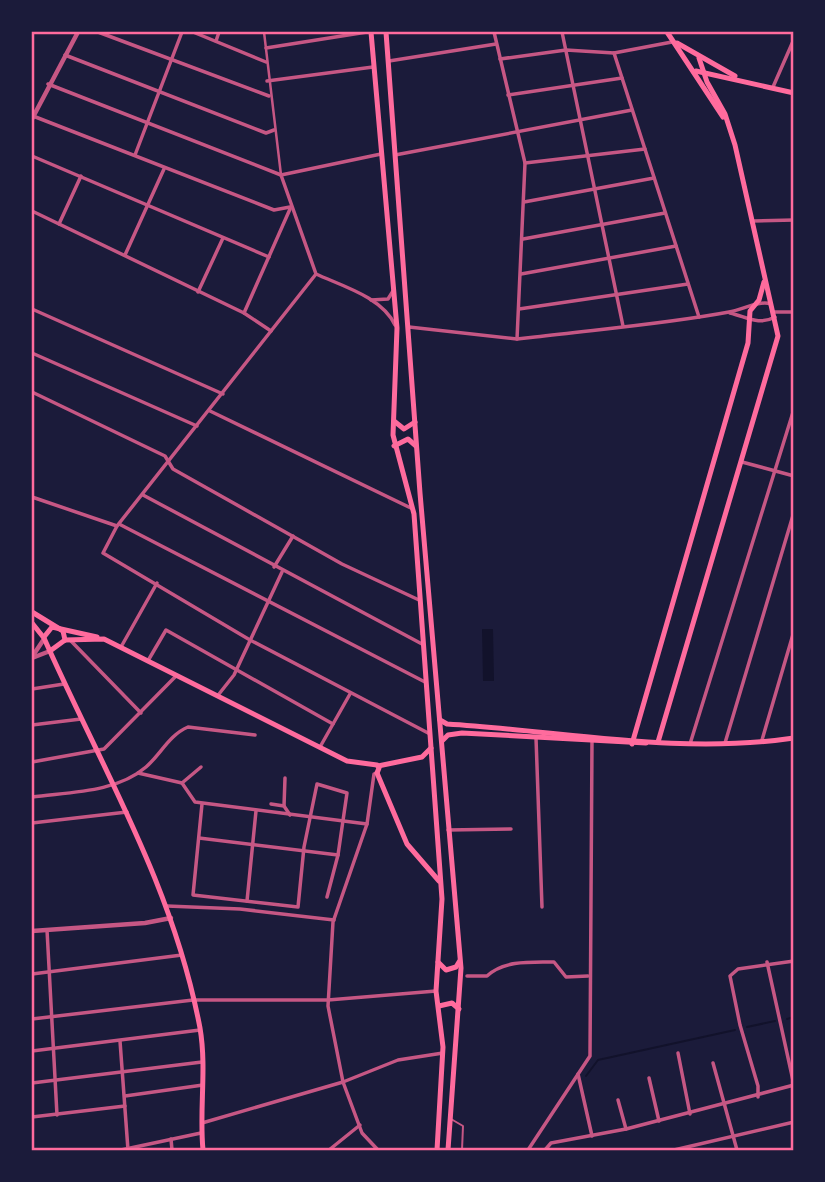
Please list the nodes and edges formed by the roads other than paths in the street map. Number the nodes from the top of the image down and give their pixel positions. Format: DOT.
graph roads {
  1 [pos="78,32"];
  2 [pos="98,32"];
  3 [pos="182,32"];
  4 [pos="193,32"];
  5 [pos="219,32"];
  6 [pos="264,32"];
  7 [pos="369,32"];
  8 [pos="386,32"];
  9 [pos="494,32"];
  10 [pos="562,32"];
  11 [pos="667,32"];
  12 [pos="793,39"];
  13 [pos="387,40"];
  14 [pos="216,41"];
  15 [pos="373,42"];
  16 [pos="674,42"];
  17 [pos="496,44"];
  18 [pos="266,48"];
  19 [pos="566,50"];
  20 [pos="614,53"];
  21 [pos="65,55"];
  22 [pos="500,59"];
  23 [pos="171,60"];
  24 [pos="700,60"];
  25 [pos="266,62"];
  26 [pos="387,62"];
  27 [pos="375,67"];
  28 [pos="693,69"];
  29 [pos="704,73"];
  30 [pos="622,78"];
  31 [pos="741,79"];
  32 [pos="267,81"];
  33 [pos="48,84"];
  34 [pos="573,86"];
  35 [pos="773,88"];
  36 [pos="158,92"];
  37 [pos="793,93"];
  38 [pos="508,95"];
  39 [pos="270,96"];
  40 [pos="632,110"];
  41 [pos="32,117"];
  42 [pos="579,118"];
  43 [pos="146,124"];
  44 [pos="729,125"];
  45 [pos="274,130"];
  46 [pos="516,130"];
  47 [pos="645,149"];
  48 [pos="384,153"];
  49 [pos="135,155"];
  50 [pos="395,155"];
  51 [pos="32,156"];
  52 [pos="587,158"];
  53 [pos="525,163"];
  54 [pos="164,169"];
  55 [pos="281,175"];
  56 [pos="81,176"];
  57 [pos="654,178"];
  58 [pos="594,189"];
  59 [pos="524,202"];
  60 [pos="149,205"];
  61 [pos="290,207"];
  62 [pos="32,211"];
  63 [pos="665,213"];
  64 [pos="793,220"];
  65 [pos="751,221"];
  66 [pos="59,224"];
  67 [pos="601,225"];
  68 [pos="223,237"];
  69 [pos="523,239"];
  70 [pos="676,246"];
  71 [pos="125,255"];
  72 [pos="269,257"];
  73 [pos="609,258"];
  74 [pos="316,274"];
  75 [pos="521,274"];
  76 [pos="764,278"];
  77 [pos="688,284"];
  78 [pos="394,289"];
  79 [pos="198,292"];
  80 [pos="617,296"];
  81 [pos="370,300"];
  82 [pos="771,304"];
  83 [pos="754,306"];
  84 [pos="32,309"];
  85 [pos="519,309"];
  86 [pos="793,312"];
  87 [pos="244,313"];
  88 [pos="728,313"];
  89 [pos="775,315"];
  90 [pos="699,317"];
  91 [pos="752,321"];
  92 [pos="623,326"];
  93 [pos="409,327"];
  94 [pos="397,328"];
  95 [pos="271,331"];
  96 [pos="516,339"];
  97 [pos="32,353"];
  98 [pos="32,393"];
  99 [pos="223,394"];
  100 [pos="793,409"];
  101 [pos="211,411"];
  102 [pos="394,421"];
  103 [pos="415,422"];
  104 [pos="197,426"];
  105 [pos="394,446"];
  106 [pos="417,449"];
  107 [pos="743,462"];
  108 [pos="168,463"];
  109 [pos="774,471"];
  110 [pos="793,476"];
  111 [pos="142,495"];
  112 [pos="32,497"];
  113 [pos="413,509"];
  114 [pos="793,512"];
  115 [pos="118,525"];
  116 [pos="293,536"];
  117 [pos="274,567"];
  118 [pos="282,572"];
  119 [pos="157,583"];
  120 [pos="419,600"];
  121 [pos="267,602"];
  122 [pos="32,612"];
  123 [pos="32,623"];
  124 [pos="58,627"];
  125 [pos="793,631"];
  126 [pos="44,638"];
  127 [pos="104,639"];
  128 [pos="68,640"];
  129 [pos="250,640"];
  130 [pos="422,644"];
  131 [pos="121,647"];
  132 [pos="50,650"];
  133 [pos="32,658"];
  134 [pos="149,659"];
  135 [pos="237,670"];
  136 [pos="177,674"];
  137 [pos="425,682"];
  138 [pos="66,684"];
  139 [pos="32,689"];
  140 [pos="219,694"];
  141 [pos="350,694"];
  142 [pos="141,713"];
  143 [pos="83,718"];
  144 [pos="440,720"];
  145 [pos="332,724"];
  146 [pos="32,725"];
  147 [pos="430,734"];
  148 [pos="255,735"];
  149 [pos="793,737"];
  150 [pos="536,738"];
  151 [pos="593,738"];
  152 [pos="442,741"];
  153 [pos="631,741"];
  154 [pos="658,742"];
  155 [pos="761,742"];
  156 [pos="690,744"];
  157 [pos="724,745"];
  158 [pos="319,747"];
  159 [pos="431,748"];
  160 [pos="99,752"];
  161 [pos="32,762"];
  162 [pos="201,767"];
  163 [pos="375,770"];
  164 [pos="138,773"];
  165 [pos="285,778"];
  166 [pos="182,783"];
  167 [pos="114,785"];
  168 [pos="32,797"];
  169 [pos="202,804"];
  170 [pos="271,804"];
  171 [pos="284,806"];
  172 [pos="256,811"];
  173 [pos="127,812"];
  174 [pos="289,815"];
  175 [pos="310,818"];
  176 [pos="32,823"];
  177 [pos="342,823"];
  178 [pos="367,824"];
  179 [pos="511,829"];
  180 [pos="448,830"];
  181 [pos="199,838"];
  182 [pos="253,845"];
  183 [pos="304,851"];
  184 [pos="338,855"];
  185 [pos="441,885"];
  186 [pos="327,897"];
  187 [pos="247,901"];
  188 [pos="167,906"];
  189 [pos="542,907"];
  190 [pos="172,917"];
  191 [pos="334,920"];
  192 [pos="47,930"];
  193 [pos="32,931"];
  194 [pos="182,955"];
  195 [pos="460,960"];
  196 [pos="793,961"];
  197 [pos="438,962"];
  198 [pos="767,962"];
  199 [pos="49,972"];
  200 [pos="32,974"];
  201 [pos="467,976"];
  202 [pos="589,976"];
  203 [pos="436,991"];
  204 [pos="193,1000"];
  205 [pos="328,1000"];
  206 [pos="439,1006"];
  207 [pos="459,1009"];
  208 [pos="51,1017"];
  209 [pos="32,1019"];
  210 [pos="200,1030"];
  211 [pos="120,1040"];
  212 [pos="53,1048"];
  213 [pos="32,1051"];
  214 [pos="443,1053"];
  215 [pos="678,1053"];
  216 [pos="202,1062"];
  217 [pos="713,1063"];
  218 [pos="122,1073"];
  219 [pos="578,1074"];
  220 [pos="649,1078"];
  221 [pos="54,1080"];
  222 [pos="343,1082"];
  223 [pos="32,1083"];
  224 [pos="204,1085"];
  225 [pos="793,1085"];
  226 [pos="125,1096"];
  227 [pos="758,1097"];
  228 [pos="618,1100"];
  229 [pos="125,1106"];
  230 [pos="724,1106"];
  231 [pos="690,1114"];
  232 [pos="57,1115"];
  233 [pos="32,1117"];
  234 [pos="450,1119"];
  235 [pos="659,1121"];
  236 [pos="793,1122"];
  237 [pos="202,1123"];
  238 [pos="360,1125"];
  239 [pos="626,1129"];
  240 [pos="201,1133"];
  241 [pos="592,1136"];
  242 [pos="171,1138"];
  243 [pos="733,1138"];
  244 [pos="121,1150"];
  245 [pos="128,1150"];
  246 [pos="172,1150"];
  247 [pos="203,1150"];
  248 [pos="329,1150"];
  249 [pos="378,1150"];
  250 [pos="437,1150"];
  251 [pos="448,1150"];
  252 [pos="462,1150"];
  253 [pos="528,1150"];
  254 [pos="545,1150"];
  255 [pos="674,1150"];
  256 [pos="737,1150"];
  1 -- 21 [label="street"];
  2 -- 23 [label="street"];
  3 -- 23 [label="street"];
  4 -- 14 [label="street"];
  5 -- 14 [label="street"];
  6 -- 18 [label="street"];
  7 -- 15 [label="main road"];
  7 -- 18 [label="street"];
  8 -- 13 [label="main road"];
  9 -- 17 [label="street"];
  10 -- 19 [label="street"];
  11 -- 16 [label="main road"];
  12 -- 35 [label="street"];
  13 -- 15 [label="main road"];
  13 -- 26 [label="main road"];
  14 -- 25 [label="street"];
  15 -- 27 [label="main road"];
  16 -- 20 [label="street"];
  16 -- 24 [label="main road"];
  16 -- 28 [label="main road"];
  17 -- 22 [label="street"];
  17 -- 26 [label="street"];
  18 -- 25 [label="street"];
  19 -- 20 [label="street"];
  19 -- 22 [label="street"];
  19 -- 34 [label="street"];
  20 -- 30 [label="street"];
  21 -- 33 [label="street"];
  21 -- 36 [label="street"];
  22 -- 38 [label="street"];
  23 -- 36 [label="street"];
  23 -- 39 [label="street"];
  24 -- 28 [label="main road"];
  24 -- 28 [label="main road"];
  24 -- 29 [label="main road"];
  24 -- 31 [label="main road"];
  25 -- 32 [label="street"];
  26 -- 50 [label="main road"];
  27 -- 32 [label="street"];
  27 -- 48 [label="main road"];
  28 -- 29 [label="main road"];
  28 -- 44 [label="main road"];
  29 -- 31 [label="main road"];
  29 -- 44 [label="main road"];
  30 -- 34 [label="street"];
  30 -- 40 [label="street"];
  31 -- 35 [label="main road"];
  32 -- 39 [label="street"];
  33 -- 41 [label="street"];
  33 -- 43 [label="street"];
  34 -- 38 [label="street"];
  34 -- 42 [label="street"];
  35 -- 37 [label="main road"];
  36 -- 43 [label="street"];
  36 -- 45 [label="street"];
  38 -- 46 [label="street"];
  39 -- 45 [label="street"];
  40 -- 42 [label="street"];
  40 -- 47 [label="street"];
  41 -- 49 [label="street"];
  42 -- 46 [label="street"];
  42 -- 52 [label="street"];
  43 -- 49 [label="street"];
  43 -- 55 [label="street"];
  44 -- 65 [label="main road"];
  45 -- 55 [label="street"];
  46 -- 50 [label="street"];
  46 -- 53 [label="street"];
  47 -- 52 [label="street"];
  47 -- 57 [label="street"];
  48 -- 55 [label="street"];
  48 -- 78 [label="main road"];
  49 -- 54 [label="street"];
  50 -- 93 [label="main road"];
  51 -- 56 [label="street"];
  52 -- 53 [label="street"];
  52 -- 58 [label="street"];
  53 -- 59 [label="street"];
  54 -- 60 [label="street"];
  54 -- 61 [label="street"];
  55 -- 61 [label="street"];
  56 -- 60 [label="street"];
  56 -- 66 [label="street"];
  57 -- 58 [label="street"];
  57 -- 63 [label="street"];
  58 -- 59 [label="street"];
  58 -- 67 [label="street"];
  59 -- 69 [label="street"];
  60 -- 68 [label="street"];
  60 -- 71 [label="street"];
  61 -- 72 [label="street"];
  61 -- 74 [label="street"];
  62 -- 66 [label="street"];
  63 -- 67 [label="street"];
  63 -- 70 [label="street"];
  64 -- 65 [label="street"];
  65 -- 76 [label="main road"];
  66 -- 71 [label="street"];
  67 -- 69 [label="street"];
  67 -- 73 [label="street"];
  68 -- 72 [label="street"];
  68 -- 79 [label="street"];
  69 -- 75 [label="street"];
  70 -- 73 [label="street"];
  70 -- 77 [label="street"];
  71 -- 79 [label="street"];
  72 -- 87 [label="street"];
  73 -- 75 [label="street"];
  73 -- 80 [label="street"];
  74 -- 81 [label="street"];
  74 -- 95 [label="street"];
  75 -- 85 [label="street"];
  76 -- 82 [label="main road"];
  76 -- 83 [label="main road"];
  77 -- 80 [label="street"];
  77 -- 90 [label="street"];
  78 -- 81 [label="street"];
  78 -- 94 [label="main road"];
  79 -- 87 [label="street"];
  80 -- 85 [label="street"];
  80 -- 92 [label="street"];
  81 -- 94 [label="street"];
  82 -- 83 [label="street"];
  82 -- 89 [label="main road"];
  83 -- 88 [label="street"];
  83 -- 91 [label="main road"];
  84 -- 99 [label="street"];
  85 -- 96 [label="street"];
  86 -- 89 [label="street"];
  87 -- 95 [label="street"];
  88 -- 90 [label="street"];
  88 -- 91 [label="street"];
  89 -- 91 [label="street"];
  89 -- 107 [label="main road"];
  90 -- 92 [label="street"];
  91 -- 153 [label="main road"];
  92 -- 96 [label="street"];
  93 -- 96 [label="street"];
  93 -- 103 [label="main road"];
  94 -- 102 [label="main road"];
  95 -- 99 [label="street"];
  97 -- 104 [label="street"];
  98 -- 108 [label="street"];
  99 -- 101 [label="street"];
  100 -- 109 [label="street"];
  101 -- 104 [label="street"];
  101 -- 113 [label="street"];
  102 -- 103 [label="main road"];
  102 -- 105 [label="main road"];
  103 -- 106 [label="main road"];
  104 -- 108 [label="street"];
  105 -- 106 [label="main road"];
  105 -- 113 [label="main road"];
  106 -- 144 [label="main road"];
  107 -- 109 [label="street"];
  107 -- 154 [label="main road"];
  108 -- 111 [label="street"];
  108 -- 116 [label="street"];
  109 -- 110 [label="street"];
  109 -- 156 [label="street"];
  111 -- 115 [label="street"];
  111 -- 117 [label="street"];
  112 -- 115 [label="street"];
  113 -- 120 [label="main road"];
  114 -- 157 [label="street"];
  115 -- 119 [label="street"];
  115 -- 121 [label="street"];
  116 -- 117 [label="street"];
  116 -- 120 [label="street"];
  117 -- 118 [label="street"];
  118 -- 121 [label="street"];
  118 -- 130 [label="street"];
  119 -- 129 [label="street"];
  119 -- 131 [label="street"];
  120 -- 130 [label="main road"];
  121 -- 129 [label="street"];
  121 -- 137 [label="street"];
  122 -- 124 [label="main road"];
  123 -- 126 [label="main road"];
  124 -- 126 [label="main road"];
  124 -- 127 [label="main road"];
  124 -- 128 [label="main road"];
  125 -- 155 [label="street"];
  126 -- 132 [label="main road"];
  126 -- 133 [label="street"];
  127 -- 128 [label="main road"];
  127 -- 131 [label="main road"];
  128 -- 132 [label="main road"];
  128 -- 142 [label="street"];
  129 -- 135 [label="street"];
  129 -- 141 [label="street"];
  130 -- 137 [label="main road"];
  131 -- 134 [label="main road"];
  132 -- 133 [label="street"];
  132 -- 138 [label="main road"];
  134 -- 135 [label="street"];
  134 -- 136 [label="main road"];
  135 -- 140 [label="street"];
  135 -- 145 [label="street"];
  136 -- 140 [label="main road"];
  136 -- 142 [label="street"];
  137 -- 147 [label="main road"];
  138 -- 139 [label="street"];
  138 -- 143 [label="main road"];
  140 -- 158 [label="main road"];
  141 -- 145 [label="street"];
  141 -- 147 [label="street"];
  142 -- 160 [label="street"];
  143 -- 146 [label="street"];
  143 -- 160 [label="main road"];
  144 -- 151 [label="main road"];
  144 -- 152 [label="main road"];
  145 -- 158 [label="street"];
  147 -- 159 [label="main road"];
  148 -- 164 [label="street"];
  149 -- 155 [label="main road"];
  150 -- 151 [label="main road"];
  150 -- 152 [label="main road"];
  150 -- 189 [label="street"];
  151 -- 153 [label="main road"];
  151 -- 202 [label="street"];
  152 -- 180 [label="main road"];
  153 -- 154 [label="main road"];
  154 -- 156 [label="main road"];
  155 -- 157 [label="main road"];
  156 -- 157 [label="main road"];
  158 -- 163 [label="main road"];
  159 -- 163 [label="main road"];
  159 -- 185 [label="main road"];
  160 -- 161 [label="street"];
  160 -- 167 [label="main road"];
  162 -- 166 [label="street"];
  163 -- 178 [label="street"];
  163 -- 185 [label="main road"];
  164 -- 166 [label="street"];
  164 -- 167 [label="street"];
  165 -- 171 [label="street"];
  166 -- 169 [label="street"];
  167 -- 168 [label="street"];
  167 -- 173 [label="main road"];
  169 -- 172 [label="street"];
  169 -- 181 [label="street"];
  170 -- 171 [label="street"];
  171 -- 174 [label="street"];
  172 -- 174 [label="street"];
  172 -- 182 [label="street"];
  173 -- 176 [label="street"];
  173 -- 188 [label="main road"];
  174 -- 175 [label="street"];
  175 -- 177 [label="street"];
  175 -- 177 [label="street"];
  175 -- 183 [label="street"];
  177 -- 178 [label="street"];
  177 -- 184 [label="street"];
  178 -- 191 [label="street"];
  179 -- 180 [label="street"];
  180 -- 195 [label="main road"];
  181 -- 182 [label="street"];
  181 -- 187 [label="street"];
  182 -- 183 [label="street"];
  182 -- 187 [label="street"];
  183 -- 184 [label="street"];
  183 -- 187 [label="street"];
  184 -- 186 [label="street"];
  185 -- 197 [label="main road"];
  188 -- 190 [label="main road"];
  188 -- 191 [label="street"];
  190 -- 192 [label="street"];
  190 -- 194 [label="main road"];
  191 -- 205 [label="street"];
  192 -- 193 [label="street"];
  192 -- 199 [label="street"];
  194 -- 199 [label="street"];
  194 -- 204 [label="main road"];
  195 -- 197 [label="main road"];
  195 -- 207 [label="main road"];
  196 -- 198 [label="street"];
  197 -- 203 [label="main road"];
  198 -- 225 [label="street"];
  198 -- 227 [label="street"];
  199 -- 200 [label="street"];
  199 -- 208 [label="street"];
  201 -- 202 [label="street"];
  202 -- 219 [label="street"];
  203 -- 205 [label="street"];
  203 -- 206 [label="main road"];
  204 -- 205 [label="street"];
  204 -- 208 [label="street"];
  204 -- 210 [label="main road"];
  205 -- 222 [label="street"];
  206 -- 207 [label="main road"];
  206 -- 214 [label="main road"];
  207 -- 234 [label="main road"];
  208 -- 209 [label="street"];
  208 -- 212 [label="street"];
  210 -- 211 [label="street"];
  210 -- 216 [label="main road"];
  211 -- 212 [label="street"];
  211 -- 218 [label="street"];
  212 -- 213 [label="street"];
  212 -- 221 [label="street"];
  214 -- 222 [label="street"];
  214 -- 250 [label="main road"];
  215 -- 231 [label="street"];
  216 -- 218 [label="street"];
  216 -- 224 [label="main road"];
  217 -- 230 [label="street"];
  218 -- 221 [label="street"];
  218 -- 226 [label="street"];
  219 -- 241 [label="street"];
  219 -- 253 [label="street"];
  220 -- 235 [label="street"];
  221 -- 223 [label="street"];
  221 -- 232 [label="street"];
  222 -- 237 [label="street"];
  222 -- 238 [label="street"];
  224 -- 226 [label="street"];
  224 -- 237 [label="main road"];
  225 -- 227 [label="street"];
  226 -- 229 [label="street"];
  227 -- 230 [label="street"];
  228 -- 239 [label="street"];
  229 -- 232 [label="street"];
  229 -- 245 [label="street"];
  230 -- 231 [label="street"];
  230 -- 243 [label="street"];
  231 -- 235 [label="street"];
  232 -- 233 [label="street"];
  234 -- 251 [label="main road"];
  234 -- 252 [label="lane"];
  235 -- 239 [label="street"];
  236 -- 243 [label="street"];
  237 -- 240 [label="main road"];
  238 -- 248 [label="street"];
  238 -- 249 [label="street"];
  239 -- 241 [label="street"];
  240 -- 242 [label="street"];
  240 -- 247 [label="main road"];
  241 -- 254 [label="street"];
  242 -- 245 [label="street"];
  242 -- 246 [label="street"];
  243 -- 255 [label="street"];
  243 -- 256 [label="street"];
  244 -- 245 [label="street"];
}
